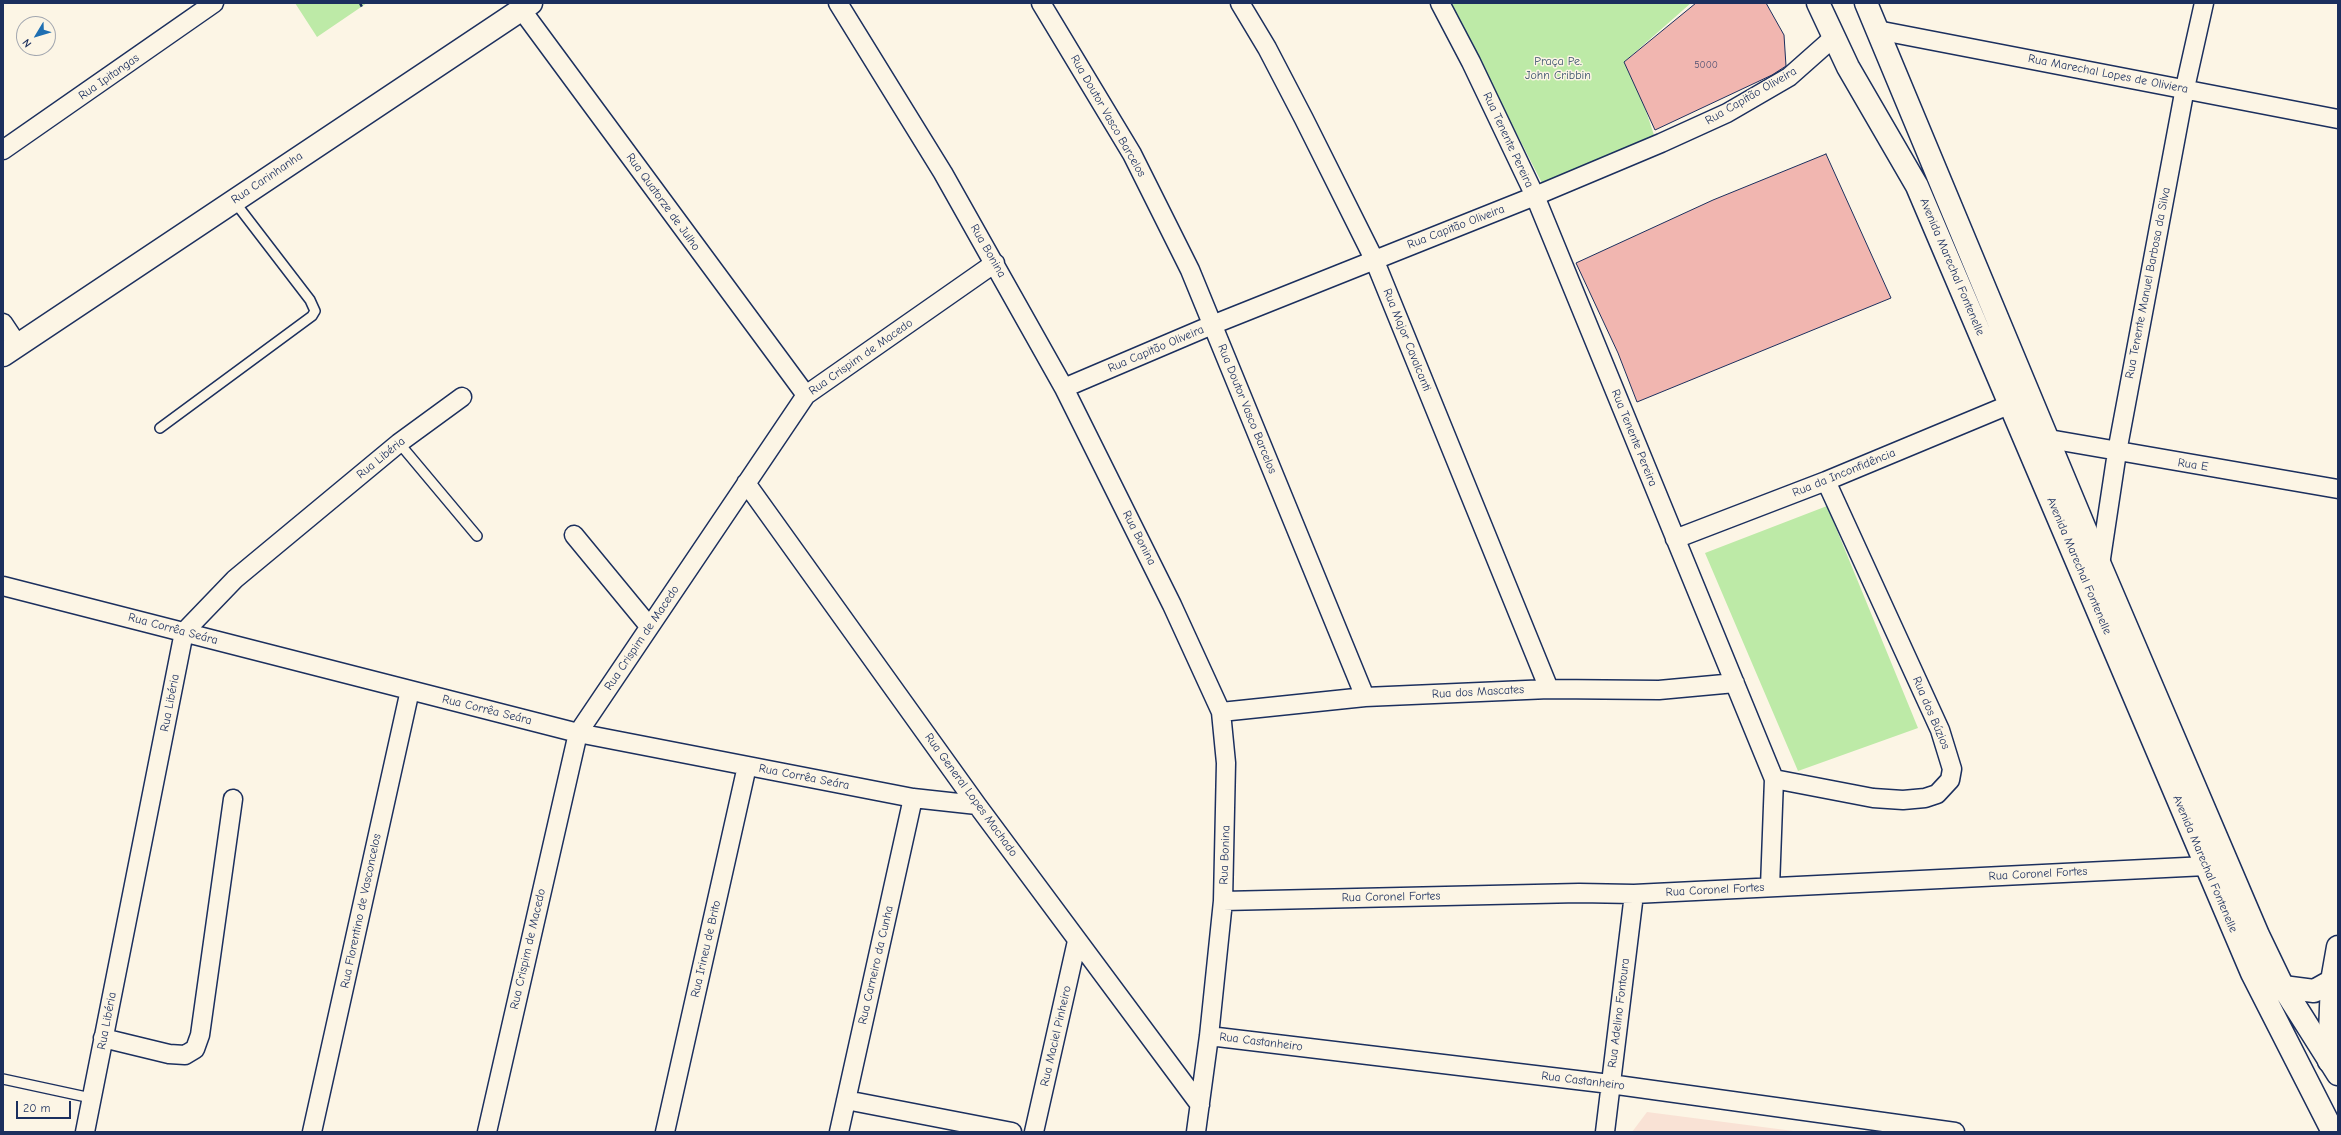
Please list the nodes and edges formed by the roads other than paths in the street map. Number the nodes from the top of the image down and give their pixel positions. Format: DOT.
graph roads {
  1 [pos="214,3"];
  2 [pos="1041,3"];
  3 [pos="1240,3"];
  4 [pos="1440,3"];
  5 [pos="1818,3"];
  6 [pos="1866,3"];
  7 [pos="2204,3"];
  8 [pos="840,4"];
  9 [pos="526,6"];
  10 [pos="1877,30"];
  11 [pos="1833,38"];
  12 [pos="2185,88"];
  13 [pos="2338,119"];
  14 [pos="3,150"];
  15 [pos="1535,196"];
  16 [pos="233,200"];
  17 [pos="1374,259"];
  18 [pos="995,263"];
  19 [pos="3,323"];
  20 [pos="1212,325"];
  21 [pos="10,349"];
  22 [pos="1064,388"];
  23 [pos="806,395"];
  24 [pos="462,397"];
  25 [pos="2011,404"];
  26 [pos="160,428"];
  27 [pos="2048,439"];
  28 [pos="399,443"];
  29 [pos="2117,452"];
  30 [pos="1826,481"];
  31 [pos="746,483"];
  32 [pos="2338,489"];
  33 [pos="574,535"];
  34 [pos="477,536"];
  35 [pos="1675,539"];
  36 [pos="2100,565"];
  37 [pos="3,586"];
  38 [pos="649,626"];
  39 [pos="184,632"];
  40 [pos="1735,683"];
  41 [pos="1549,689"];
  42 [pos="410,690"];
  43 [pos="1365,697"];
  44 [pos="1221,712"];
  45 [pos="578,733"];
  46 [pos="747,766"];
  47 [pos="1774,779"];
  48 [pos="913,798"];
  49 [pos="233,799"];
  50 [pos="977,805"];
  51 [pos="2206,866"];
  52 [pos="1770,887"];
  53 [pos="1634,894"];
  54 [pos="1223,901"];
  55 [pos="1077,941"];
  56 [pos="2338,947"];
  57 [pos="2332,981"];
  58 [pos="2283,987"];
  59 [pos="1210,1036"];
  60 [pos="103,1038"];
  61 [pos="2333,1068"];
  62 [pos="3,1079"];
  63 [pos="1610,1084"];
  64 [pos="92,1098"];
  65 [pos="846,1100"];
  66 [pos="1200,1105"];
  67 [pos="85,1132"];
  68 [pos="312,1132"];
  69 [pos="487,1132"];
  70 [pos="665,1132"];
  71 [pos="839,1132"];
  72 [pos="1012,1132"];
  73 [pos="1034,1132"];
  74 [pos="1196,1132"];
  75 [pos="1605,1132"];
  76 [pos="1955,1132"];
  77 [pos="2333,1132"];
  1 -- 14 [label="street, Rua Ipitangas"];
  2 -- 20 [label="street, Rua Doutor Vasco Barcelos"];
  3 -- 17 [label="street, Rua Major Cavalcanti"];
  4 -- 15 [label="street, Rua Tenente Pereira"];
  5 -- 11 [label="main road, Avenida Marechal Fontenelle"];
  6 -- 10 [label="main road, Avenida Marechal Fontenelle"];
  7 -- 12 [label="street, Rua Tenente Manuel Barbosa da Silva"];
  8 -- 18 [label="street, Rua Bonina"];
  9 -- 16 [label="main road, Rua Carinhanha"];
  9 -- 23 [label="street, Rua Quatorze de Julho"];
  10 -- 12 [label="street, Rua Marechal Lopes de Oliviera"];
  10 -- 27 [label="main road, Avenida Marechal Fontenelle"];
  11 -- 15 [label="street, Rua Capitão Oliveira"];
  11 -- 25 [label="main road, Avenida Marechal Fontenelle"];
  12 -- 13 [label="street, Rua Marechal Lopes de Oliviera"];
  12 -- 29 [label="street, Rua Tenente Manuel Barbosa da Silva"];
  15 -- 17 [label="street, Rua Capitão Oliveira"];
  15 -- 35 [label="street, Rua Tenente Pereira"];
  16 -- 21 [label="main road, Rua Carinhanha"];
  16 -- 26 [label="lane"];
  17 -- 20 [label="street, Rua Capitão Oliveira"];
  17 -- 41 [label="street, Rua Major Cavalcanti"];
  18 -- 22 [label="street, Rua Bonina"];
  18 -- 23 [label="street, Rua Crispim de Macedo"];
  19 -- 21 [label="street"];
  20 -- 22 [label="street, Rua Capitão Oliveira"];
  20 -- 43 [label="street, Rua Doutor Vasco Barcelos"];
  22 -- 44 [label="street, Rua Bonina"];
  23 -- 31 [label="street, Rua Crispim de Macedo"];
  24 -- 28 [label="street, Rua Libéria"];
  25 -- 30 [label="street, Rua da Inconfidência"];
  25 -- 51 [label="main road, Avenida Marechal Fontenelle"];
  27 -- 29 [label="street, Rua E"];
  27 -- 36 [label="main road, Avenida Marechal Fontenelle"];
  28 -- 34 [label="lane"];
  28 -- 39 [label="street, Rua Libéria"];
  29 -- 32 [label="street, Rua E"];
  29 -- 36 [label="street, Rua Tenente Manuel Barbosa da Silva"];
  30 -- 35 [label="street, Rua da Inconfidência"];
  30 -- 47 [label="street, Rua dos Búzios"];
  31 -- 38 [label="street, Rua Crispim de Macedo"];
  31 -- 50 [label="street, Rua General Lopes Machado"];
  33 -- 38 [label="street"];
  35 -- 40 [label="street, Rua Tenente Pereira"];
  36 -- 58 [label="main road, Avenida Marechal Fontenelle"];
  37 -- 39 [label="street, Rua Corrêa Seára"];
  38 -- 45 [label="street, Rua Crispim de Macedo"];
  39 -- 42 [label="street, Rua Corrêa Seára"];
  39 -- 60 [label="street, Rua Libéria"];
  40 -- 41 [label="street, Rua dos Mascates"];
  40 -- 47 [label="street, Rua Tenente Pereira"];
  41 -- 43 [label="street, Rua dos Mascates"];
  42 -- 45 [label="street, Rua Corrêa Seára"];
  42 -- 68 [label="street, Rua Florentino de Vasconcelos"];
  43 -- 44 [label="street, Rua dos Mascates"];
  44 -- 54 [label="street, Rua Bonina"];
  45 -- 46 [label="street, Rua Corrêa Seára"];
  45 -- 69 [label="street, Rua Crispim de Macedo"];
  46 -- 48 [label="street, Rua Corrêa Seára"];
  46 -- 70 [label="street, Rua Irineu de Brito"];
  47 -- 52 [label="street, Rua Tenente Pereira"];
  48 -- 50 [label="street, Rua Corrêa Seára"];
  48 -- 65 [label="street, Rua Carneiro da Cunha"];
  49 -- 60 [label="street"];
  50 -- 55 [label="street, Rua General Lopes Machado"];
  51 -- 52 [label="street, Rua Coronel Fortes"];
  51 -- 77 [label="main road, Avenida Marechal Fontenelle"];
  52 -- 53 [label="street, Rua Coronel Fortes"];
  53 -- 54 [label="street, Rua Coronel Fortes"];
  53 -- 63 [label="street, Rua Adelino Fontoura"];
  54 -- 59 [label="street, Rua Bonina"];
  55 -- 66 [label="street, Rua General Lopes Machado"];
  55 -- 73 [label="street, Rua Maciel Pinheiro"];
  56 -- 57 [label="main road"];
  57 -- 58 [label="main road"];
  57 -- 61 [label="main road"];
  58 -- 61 [label="main road, Avenida Marechal Fontenelle"];
  59 -- 63 [label="street, Rua Castanheiro"];
  59 -- 66 [label="street, Rua Bonina"];
  60 -- 64 [label="street, Rua Libéria"];
  62 -- 64 [label="lane"];
  63 -- 75 [label="street, Rua Adelino Fontoura"];
  63 -- 76 [label="street, Rua Castanheiro"];
  64 -- 67 [label="street, Rua Libéria"];
  65 -- 71 [label="street, Rua Carneiro da Cunha"];
  65 -- 72 [label="street"];
  66 -- 74 [label="street, Rua Bonina"];
}
